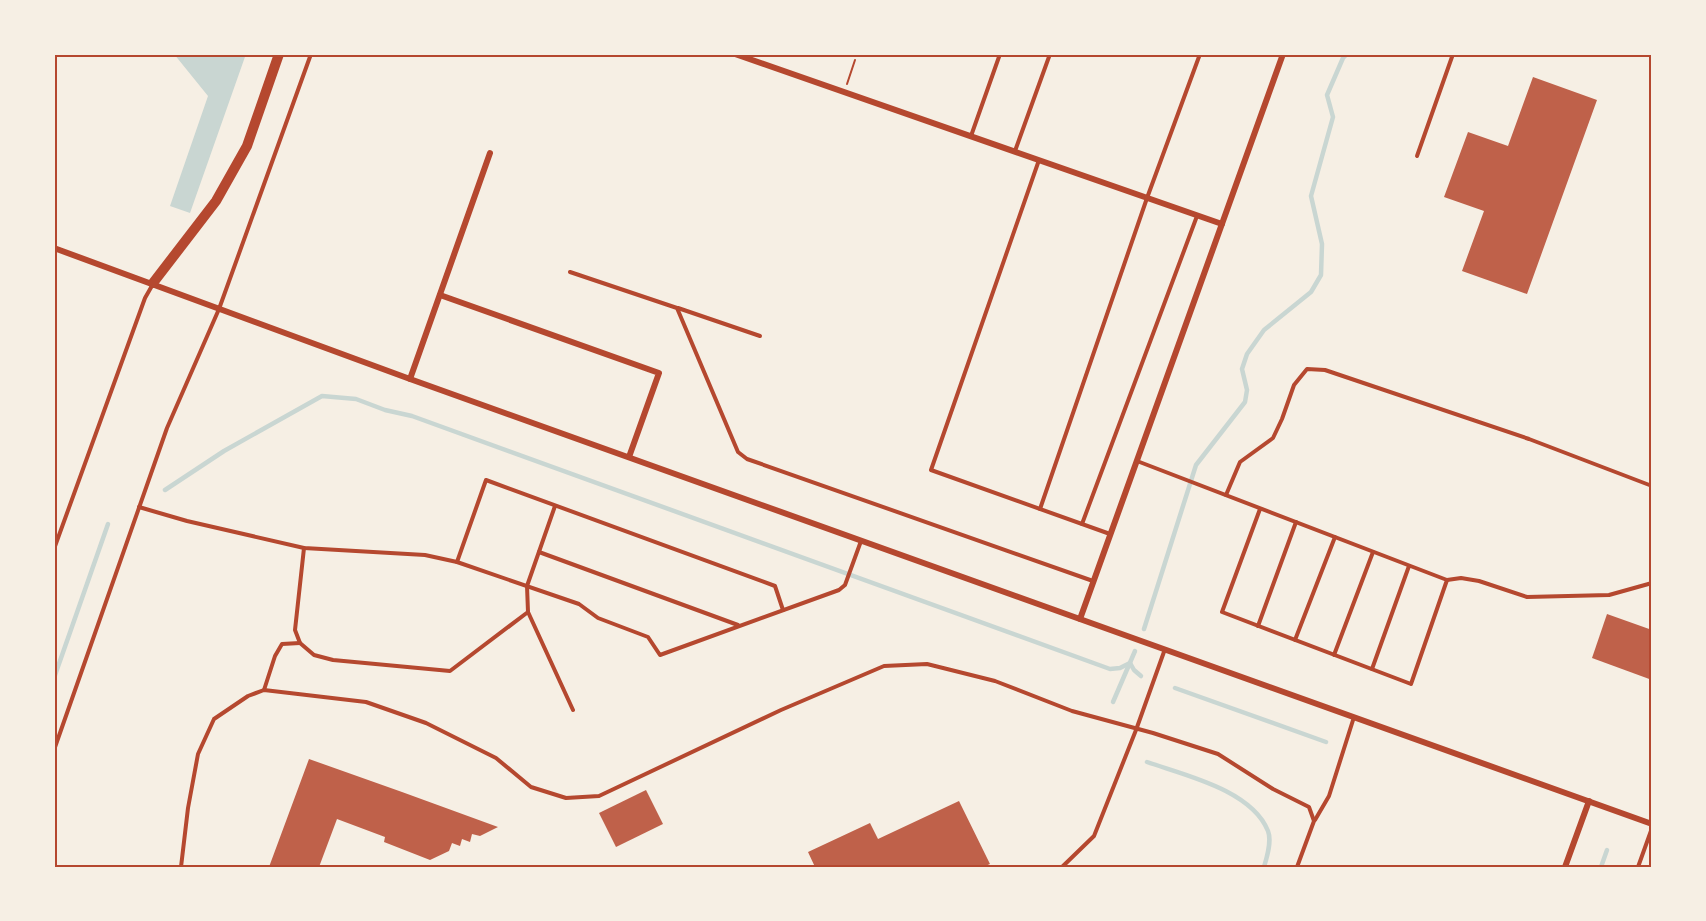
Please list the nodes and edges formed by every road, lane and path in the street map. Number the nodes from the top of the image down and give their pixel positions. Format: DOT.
graph roads {
  1 [pos="279,54"];
  2 [pos="311,54"];
  3 [pos="735,54"];
  4 [pos="1000,54"];
  5 [pos="1050,54"];
  6 [pos="1200,54"];
  7 [pos="1283,54"];
  8 [pos="1453,54"];
  9 [pos="855,60"];
  10 [pos="844,92"];
  11 [pos="970,136"];
  12 [pos="1015,152"];
  13 [pos="490,153"];
  14 [pos="1417,156"];
  15 [pos="1039,159"];
  16 [pos="1147,198"];
  17 [pos="1197,216"];
  18 [pos="1222,224"];
  19 [pos="54,248"];
  20 [pos="570,272"];
  21 [pos="153,283"];
  22 [pos="440,295"];
  23 [pos="677,308"];
  24 [pos="219,309"];
  25 [pos="760,336"];
  26 [pos="410,379"];
  27 [pos="629,457"];
  28 [pos="1136,461"];
  29 [pos="1652,486"];
  30 [pos="1226,495"];
  31 [pos="555,506"];
  32 [pos="139,507"];
  33 [pos="1040,509"];
  34 [pos="1260,509"];
  35 [pos="1296,522"];
  36 [pos="1082,524"];
  37 [pos="1110,534"];
  38 [pos="1335,537"];
  39 [pos="861,541"];
  40 [pos="304,548"];
  41 [pos="54,549"];
  42 [pos="539,552"];
  43 [pos="1373,552"];
  44 [pos="457,562"];
  45 [pos="1409,566"];
  46 [pos="1447,580"];
  47 [pos="1093,581"];
  48 [pos="1652,583"];
  49 [pos="527,586"];
  50 [pos="783,610"];
  51 [pos="528,612"];
  52 [pos="1080,619"];
  53 [pos="739,626"];
  54 [pos="1258,626"];
  55 [pos="1295,640"];
  56 [pos="300,643"];
  57 [pos="1165,649"];
  58 [pos="1334,654"];
  59 [pos="1372,669"];
  60 [pos="264,690"];
  61 [pos="573,710"];
  62 [pos="1354,717"];
  63 [pos="1136,730"];
  64 [pos="54,750"];
  65 [pos="1588,801"];
  66 [pos="1314,821"];
  67 [pos="1652,826"];
  68 [pos="181,867"];
  69 [pos="1062,867"];
  70 [pos="1297,867"];
  71 [pos="1565,867"];
  72 [pos="1638,867"];
  1 -- 21 [label="street"];
  2 -- 24 [label="lane"];
  3 -- 10 [label="street"];
  4 -- 11 [label="lane"];
  5 -- 12 [label="lane"];
  6 -- 16 [label="lane"];
  7 -- 18 [label="street"];
  8 -- 14 [label="lane"];
  9 -- 10 [label="path"];
  10 -- 11 [label="street"];
  11 -- 12 [label="street"];
  12 -- 15 [label="street"];
  13 -- 22 [label="street"];
  15 -- 16 [label="street"];
  15 -- 33 [label="lane"];
  16 -- 17 [label="street"];
  16 -- 33 [label="lane"];
  17 -- 18 [label="street"];
  17 -- 36 [label="lane"];
  18 -- 28 [label="street"];
  19 -- 21 [label="street"];
  20 -- 23 [label="lane"];
  21 -- 24 [label="street"];
  21 -- 41 [label="lane"];
  22 -- 26 [label="street"];
  22 -- 27 [label="street"];
  23 -- 25 [label="lane"];
  23 -- 47 [label="lane"];
  24 -- 26 [label="street"];
  24 -- 32 [label="lane"];
  26 -- 27 [label="street"];
  27 -- 39 [label="street"];
  28 -- 30 [label="lane"];
  28 -- 37 [label="street"];
  29 -- 30 [label="lane"];
  30 -- 34 [label="lane"];
  31 -- 42 [label="lane"];
  31 -- 44 [label="lane"];
  31 -- 50 [label="lane"];
  32 -- 40 [label="lane"];
  32 -- 64 [label="lane"];
  33 -- 36 [label="lane"];
  34 -- 35 [label="lane"];
  34 -- 54 [label="lane"];
  35 -- 38 [label="lane"];
  35 -- 54 [label="lane"];
  36 -- 37 [label="lane"];
  37 -- 47 [label="street"];
  38 -- 43 [label="lane"];
  38 -- 55 [label="lane"];
  39 -- 50 [label="lane"];
  39 -- 52 [label="street"];
  40 -- 44 [label="lane"];
  40 -- 56 [label="lane"];
  42 -- 49 [label="lane"];
  42 -- 53 [label="lane"];
  43 -- 45 [label="lane"];
  43 -- 58 [label="lane"];
  44 -- 49 [label="lane"];
  45 -- 46 [label="lane"];
  45 -- 59 [label="lane"];
  46 -- 48 [label="lane"];
  46 -- 59 [label="lane"];
  47 -- 52 [label="street"];
  49 -- 51 [label="lane"];
  49 -- 53 [label="lane"];
  50 -- 53 [label="lane"];
  51 -- 56 [label="lane"];
  51 -- 61 [label="lane"];
  52 -- 57 [label="street"];
  54 -- 55 [label="lane"];
  55 -- 58 [label="lane"];
  56 -- 60 [label="lane"];
  57 -- 62 [label="street"];
  57 -- 63 [label="lane"];
  58 -- 59 [label="lane"];
  60 -- 63 [label="lane"];
  60 -- 68 [label="lane"];
  62 -- 65 [label="street"];
  62 -- 66 [label="lane"];
  63 -- 66 [label="lane"];
  63 -- 69 [label="lane"];
  65 -- 67 [label="street"];
  65 -- 71 [label="street"];
  66 -- 70 [label="lane"];
  67 -- 72 [label="lane"];
}
